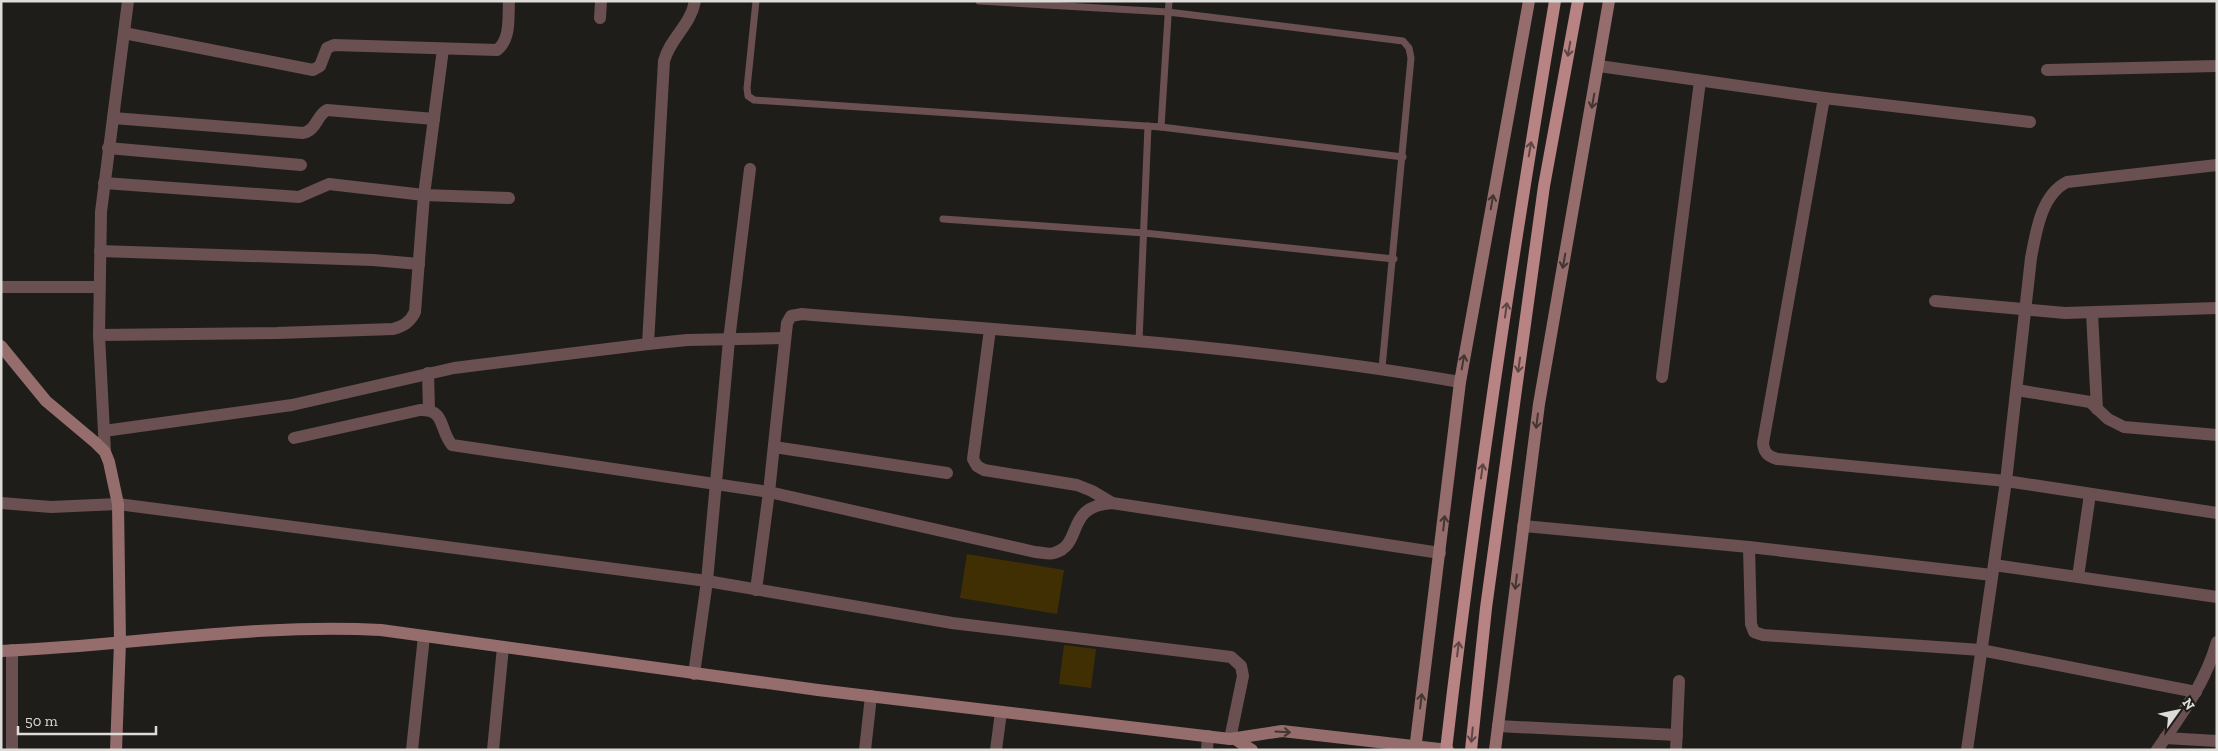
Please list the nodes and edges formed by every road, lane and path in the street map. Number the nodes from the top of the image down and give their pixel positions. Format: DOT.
graph roads {
  1 [pos="128,1"];
  2 [pos="509,1"];
  3 [pos="601,1"];
  4 [pos="695,1"];
  5 [pos="756,1"];
  6 [pos="979,1"];
  7 [pos="1169,1"];
  8 [pos="1529,1"];
  9 [pos="1555,1"];
  10 [pos="1578,1"];
  11 [pos="1609,1"];
  12 [pos="1168,12"];
  13 [pos="600,18"];
  14 [pos="124,32"];
  15 [pos="443,50"];
  16 [pos="1599,66"];
  17 [pos="2217,66"];
  18 [pos="2046,70"];
  19 [pos="1700,81"];
  20 [pos="1824,98"];
  21 [pos="113,118"];
  22 [pos="434,119"];
  23 [pos="2030,122"];
  24 [pos="1148,126"];
  25 [pos="1162,127"];
  26 [pos="108,148"];
  27 [pos="1403,157"];
  28 [pos="301,165"];
  29 [pos="2217,165"];
  30 [pos="750,169"];
  31 [pos="104,183"];
  32 [pos="424,195"];
  33 [pos="509,198"];
  34 [pos="943,219"];
  35 [pos="1144,233"];
  36 [pos="100,251"];
  37 [pos="1394,259"];
  38 [pos="419,264"];
  39 [pos="1,286"];
  40 [pos="99,287"];
  41 [pos="1935,300"];
  42 [pos="2217,308"];
  43 [pos="2025,309"];
  44 [pos="2092,313"];
  45 [pos="990,329"];
  46 [pos="99,335"];
  47 [pos="785,338"];
  48 [pos="728,340"];
  49 [pos="1139,341"];
  50 [pos="648,344"];
  51 [pos="1,346"];
  52 [pos="1382,368"];
  53 [pos="428,373"];
  54 [pos="1662,377"];
  55 [pos="1460,382"];
  56 [pos="2017,390"];
  57 [pos="2097,409"];
  58 [pos="429,410"];
  59 [pos="104,431"];
  60 [pos="2217,435"];
  61 [pos="294,438"];
  62 [pos="774,447"];
  63 [pos="105,452"];
  64 [pos="946,473"];
  65 [pos="2006,481"];
  66 [pos="715,482"];
  67 [pos="769,492"];
  68 [pos="2090,494"];
  69 [pos="1112,503"];
  70 [pos="1,504"];
  71 [pos="118,504"];
  72 [pos="2217,513"];
  73 [pos="1523,526"];
  74 [pos="1749,547"];
  75 [pos="1440,553"];
  76 [pos="1993,570"];
  77 [pos="2078,577"];
  78 [pos="707,580"];
  79 [pos="756,590"];
  80 [pos="2217,597"];
  81 [pos="424,636"];
  82 [pos="120,642"];
  83 [pos="2217,642"];
  84 [pos="503,647"];
  85 [pos="1981,650"];
  86 [pos="7,651"];
  87 [pos="694,674"];
  88 [pos="1679,681"];
  89 [pos="2196,692"];
  90 [pos="871,696"];
  91 [pos="1000,712"];
  92 [pos="1498,726"];
  93 [pos="1677,735"];
  94 [pos="1208,736"];
  95 [pos="2165,738"];
  96 [pos="1232,739"];
  97 [pos="2217,741"];
  98 [pos="1416,748"];
  99 [pos="12,750"];
  100 [pos="116,750"];
  101 [pos="412,750"];
  102 [pos="493,750"];
  103 [pos="864,750"];
  104 [pos="996,750"];
  105 [pos="1207,750"];
  106 [pos="1252,750"];
  107 [pos="1447,750"];
  108 [pos="1471,750"];
  109 [pos="1495,750"];
  110 [pos="1676,750"];
  111 [pos="1967,750"];
  112 [pos="2157,750"];
  1 -- 14 [label="street"];
  2 -- 15 [label="street"];
  3 -- 13 [label="street"];
  4 -- 50 [label="street"];
  5 -- 24 [label="lane"];
  6 -- 12 [label="lane"];
  7 -- 12 [label="lane"];
  55 -- 8 [label="street, one-way"];
  107 -- 9 [label="main road, one-way"];
  10 -- 108 [label="main road, one-way"];
  11 -- 16 [label="street"];
  12 -- 25 [label="lane"];
  12 -- 27 [label="lane"];
  14 -- 15 [label="street"];
  14 -- 21 [label="street"];
  15 -- 22 [label="street"];
  16 -- 19 [label="street"];
  16 -- 73 [label="street, one-way"];
  17 -- 18 [label="street"];
  19 -- 20 [label="street"];
  19 -- 54 [label="street"];
  20 -- 23 [label="street"];
  20 -- 65 [label="street"];
  21 -- 22 [label="street"];
  21 -- 26 [label="street"];
  22 -- 32 [label="street"];
  24 -- 25 [label="lane"];
  24 -- 35 [label="lane"];
  25 -- 27 [label="lane"];
  26 -- 28 [label="street"];
  26 -- 31 [label="street"];
  27 -- 37 [label="lane"];
  29 -- 43 [label="street"];
  30 -- 48 [label="street"];
  31 -- 32 [label="street"];
  31 -- 36 [label="street"];
  32 -- 33 [label="street"];
  32 -- 38 [label="street"];
  34 -- 35 [label="lane"];
  35 -- 37 [label="lane"];
  35 -- 49 [label="lane"];
  36 -- 38 [label="street"];
  36 -- 40 [label="street"];
  37 -- 52 [label="lane"];
  38 -- 46 [label="street"];
  39 -- 40 [label="street"];
  40 -- 46 [label="street"];
  41 -- 43 [label="street"];
  42 -- 44 [label="street"];
  43 -- 44 [label="street"];
  43 -- 56 [label="street"];
  44 -- 57 [label="street"];
  45 -- 47 [label="street"];
  45 -- 49 [label="street"];
  45 -- 69 [label="street"];
  46 -- 59 [label="street"];
  47 -- 48 [label="street"];
  47 -- 62 [label="street"];
  48 -- 50 [label="street"];
  48 -- 66 [label="street"];
  49 -- 52 [label="street"];
  50 -- 53 [label="street"];
  51 -- 63 [label="street"];
  52 -- 55 [label="street"];
  53 -- 58 [label="street"];
  53 -- 59 [label="street"];
  75 -- 55 [label="street, one-way"];
  56 -- 57 [label="street"];
  56 -- 65 [label="street"];
  57 -- 60 [label="street"];
  58 -- 61 [label="street"];
  58 -- 66 [label="street"];
  59 -- 63 [label="street"];
  62 -- 64 [label="street"];
  62 -- 67 [label="street"];
  63 -- 71 [label="street"];
  65 -- 68 [label="street"];
  65 -- 76 [label="street"];
  66 -- 67 [label="street"];
  66 -- 78 [label="street"];
  67 -- 69 [label="street"];
  67 -- 79 [label="street"];
  68 -- 72 [label="street"];
  68 -- 77 [label="street"];
  69 -- 75 [label="street"];
  70 -- 71 [label="street"];
  71 -- 78 [label="street"];
  71 -- 82 [label="street"];
  73 -- 74 [label="street"];
  73 -- 92 [label="street, one-way"];
  74 -- 76 [label="street"];
  74 -- 85 [label="street"];
  98 -- 75 [label="street, one-way"];
  76 -- 77 [label="street"];
  76 -- 85 [label="street"];
  77 -- 80 [label="street"];
  78 -- 79 [label="street"];
  78 -- 87 [label="street"];
  79 -- 96 [label="street"];
  81 -- 82 [label="street"];
  81 -- 84 [label="street"];
  81 -- 101 [label="street"];
  82 -- 86 [label="street"];
  82 -- 100 [label="street"];
  83 -- 89 [label="street"];
  84 -- 87 [label="street"];
  84 -- 102 [label="street"];
  85 -- 89 [label="street"];
  85 -- 111 [label="street"];
  86 -- 99 [label="street"];
  87 -- 90 [label="street"];
  88 -- 93 [label="street"];
  89 -- 95 [label="street"];
  90 -- 91 [label="street"];
  90 -- 103 [label="street"];
  91 -- 94 [label="street"];
  91 -- 104 [label="street"];
  92 -- 93 [label="street"];
  92 -- 109 [label="street"];
  93 -- 110 [label="street"];
  94 -- 96 [label="street"];
  94 -- 105 [label="street"];
  95 -- 97 [label="street"];
  95 -- 112 [label="street"];
  96 -- 98 [label="street, one-way"];
  96 -- 106 [label="street"];
  98 -- 107 [label="street"];
}
